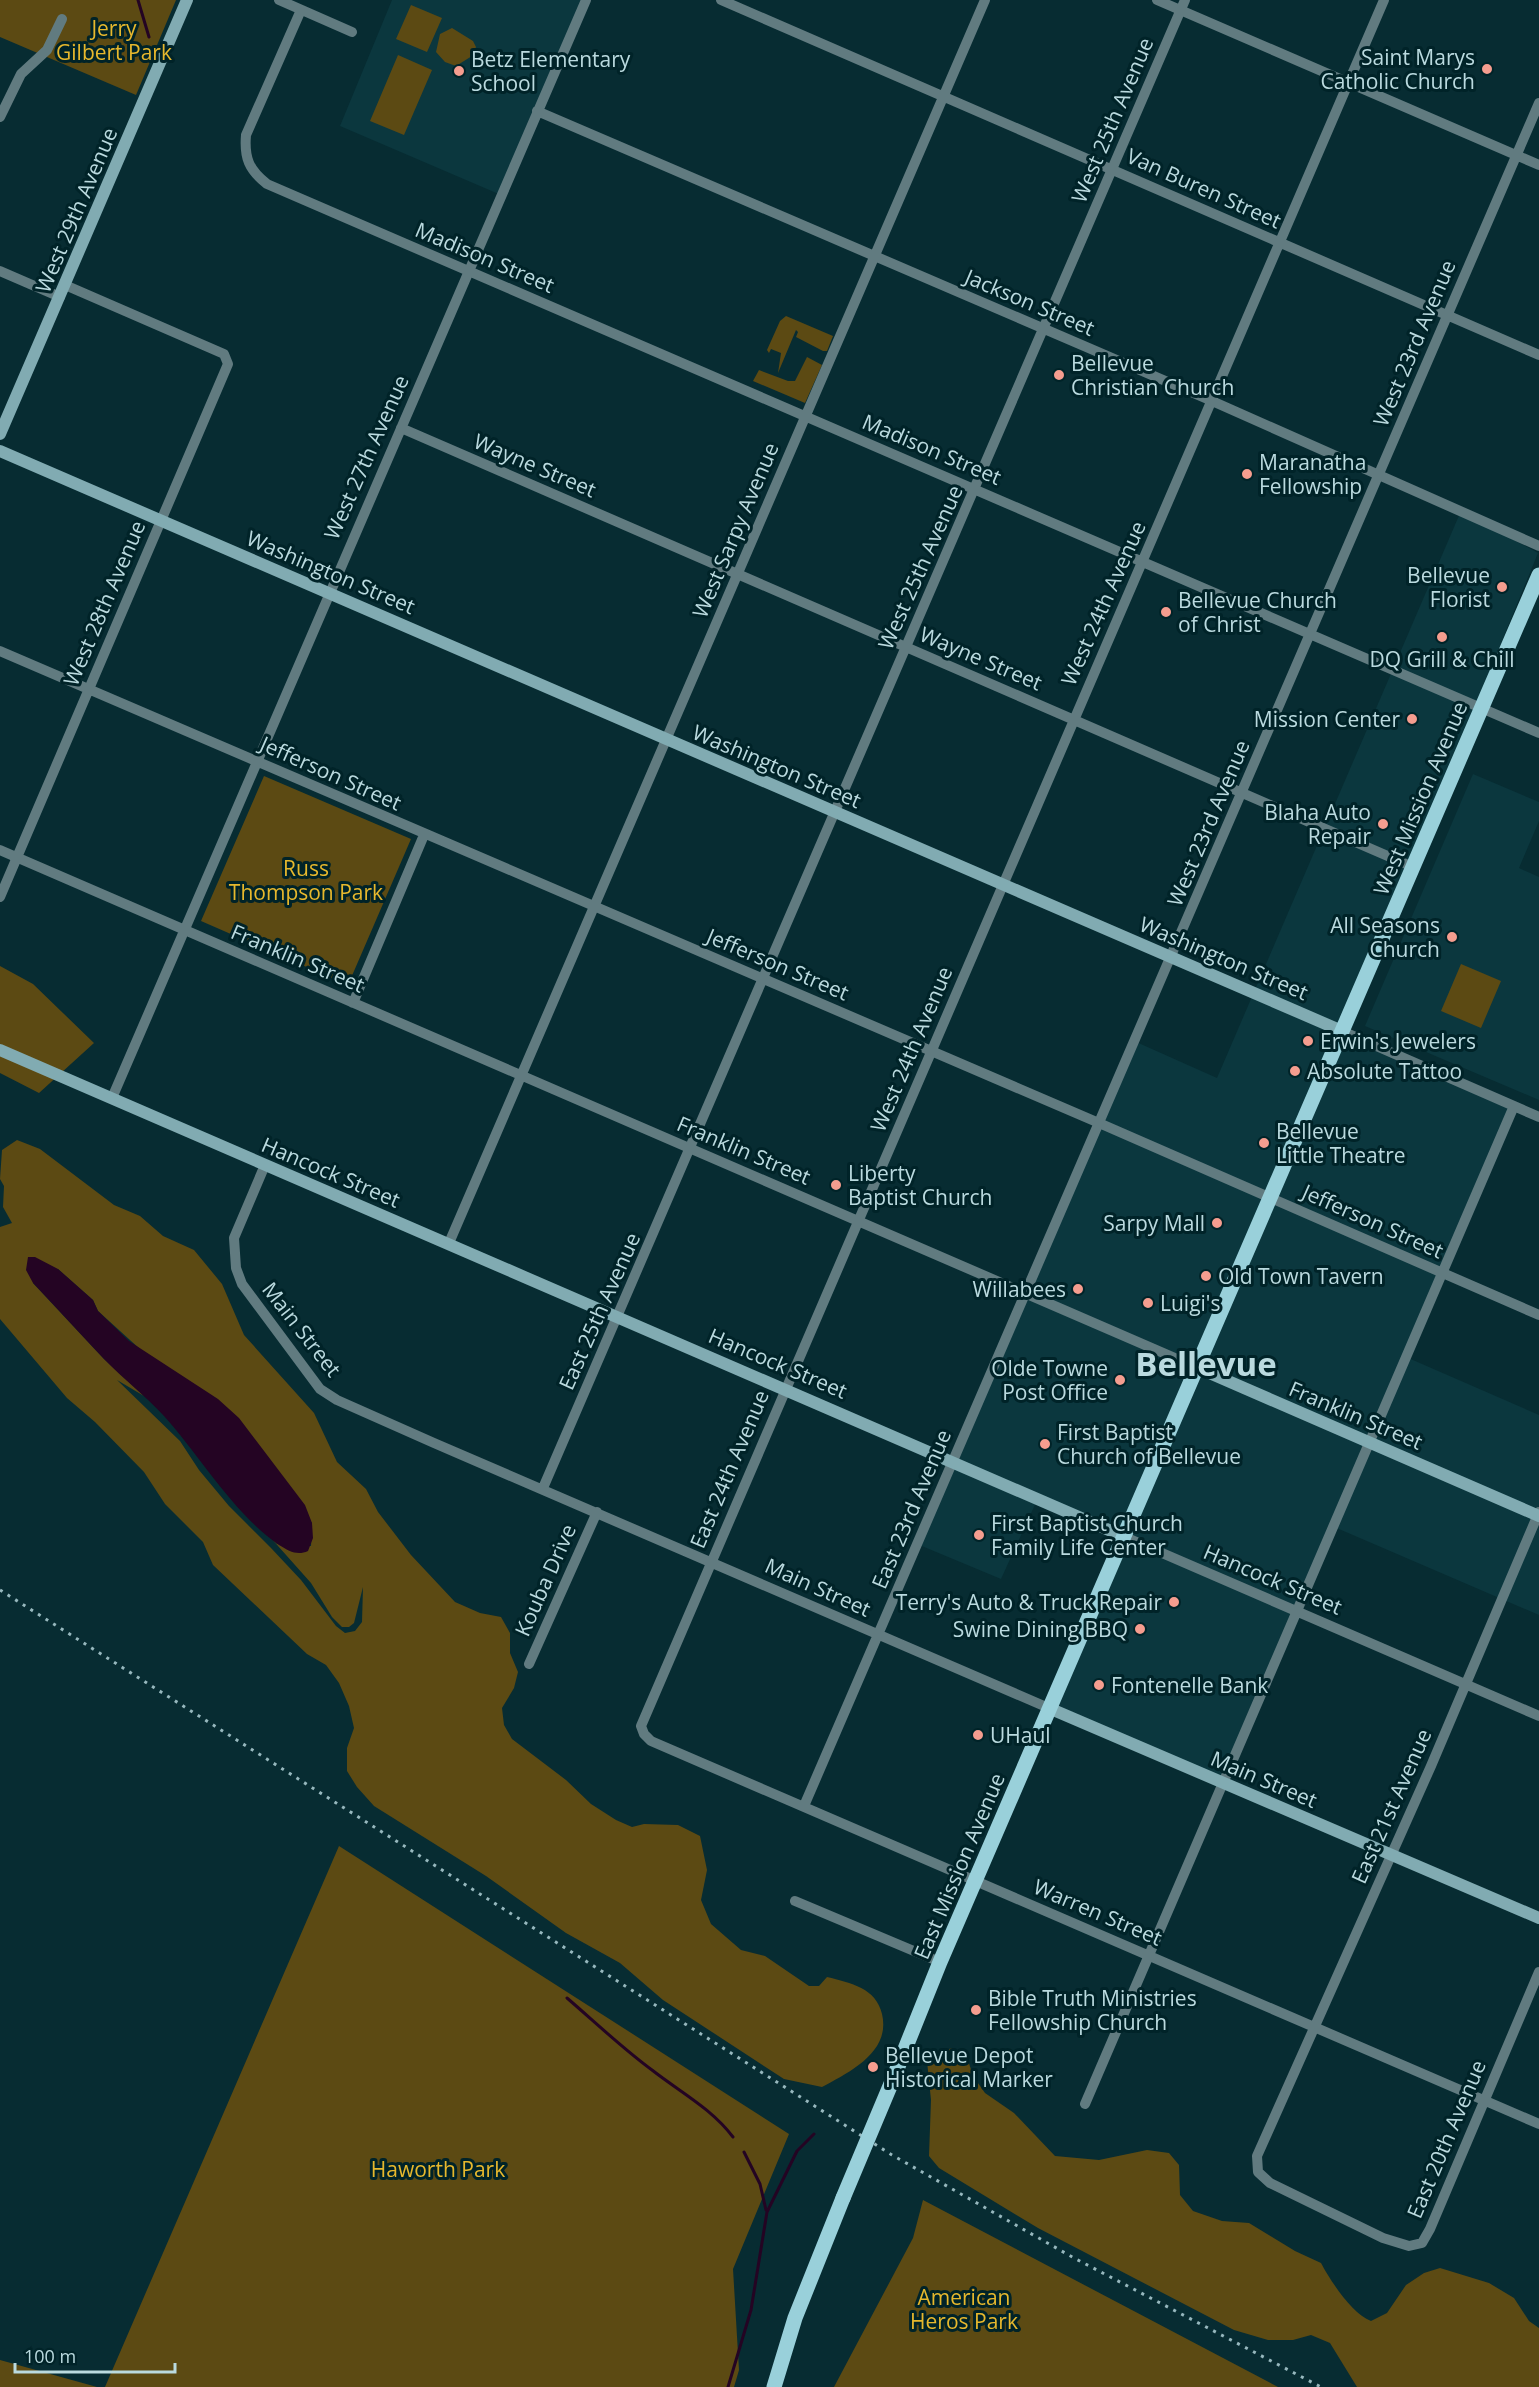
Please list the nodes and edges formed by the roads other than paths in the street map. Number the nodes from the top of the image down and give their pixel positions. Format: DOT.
graph roads {
  1 [pos="187,0"];
  2 [pos="279,0"];
  3 [pos="586,0"];
  4 [pos="721,0"];
  5 [pos="985,0"];
  6 [pos="1157,0"];
  7 [pos="1384,0"];
  8 [pos="1183,5"];
  9 [pos="301,10"];
  10 [pos="62,19"];
  11 [pos="352,32"];
  12 [pos="1348,82"];
  13 [pos="943,96"];
  14 [pos="1539,103"];
  15 [pos="537,111"];
  16 [pos="0,117"];
  17 [pos="1516,155"];
  18 [pos="1539,165"];
  19 [pos="1113,170"];
  20 [pos="1280,242"];
  21 [pos="875,256"];
  22 [pos="0,270"];
  23 [pos="468,271"];
  24 [pos="65,285"];
  25 [pos="60,297"];
  26 [pos="1447,315"];
  27 [pos="1043,329"];
  28 [pos="1539,355"];
  29 [pos="1212,401"];
  30 [pos="806,416"];
  31 [pos="400,428"];
  32 [pos="0,434"];
  33 [pos="0,451"];
  34 [pos="1379,475"];
  35 [pos="975,488"];
  36 [pos="161,520"];
  37 [pos="1539,546"];
  38 [pos="1142,562"];
  39 [pos="737,574"];
  40 [pos="1539,575"];
  41 [pos="329,592"];
  42 [pos="1310,635"];
  43 [pos="906,647"];
  44 [pos="0,651"];
  45 [pos="88,689"];
  46 [pos="1481,709"];
  47 [pos="1074,719"];
  48 [pos="1539,733"];
  49 [pos="667,739"];
  50 [pos="256,761"];
  51 [pos="1242,793"];
  52 [pos="835,812"];
  53 [pos="424,835"];
  54 [pos="0,850"];
  55 [pos="17,858"];
  56 [pos="1413,867"];
  57 [pos="1003,884"];
  58 [pos="0,897"];
  59 [pos="594,907"];
  60 [pos="183,930"];
  61 [pos="1172,957"];
  62 [pos="762,979"];
  63 [pos="352,1003"];
  64 [pos="1342,1031"];
  65 [pos="0,1050"];
  66 [pos="931,1051"];
  67 [pos="521,1076"];
  68 [pos="112,1098"];
  69 [pos="1514,1106"];
  70 [pos="1539,1117"];
  71 [pos="1099,1123"];
  72 [pos="690,1149"];
  73 [pos="265,1165"];
  74 [pos="1270,1198"];
  75 [pos="857,1220"];
  76 [pos="449,1243"];
  77 [pos="1442,1273"];
  78 [pos="1025,1293"];
  79 [pos="1539,1315"];
  80 [pos="617,1316"];
  81 [pos="1198,1368"];
  82 [pos="785,1387"];
  83 [pos="1368,1442"];
  84 [pos="953,1461"];
  85 [pos="543,1488"];
  86 [pos="597,1512"];
  87 [pos="1538,1514"];
  88 [pos="1125,1537"];
  89 [pos="711,1561"];
  90 [pos="1296,1610"];
  91 [pos="878,1635"];
  92 [pos="529,1664"];
  93 [pos="1465,1684"];
  94 [pos="1051,1709"];
  95 [pos="1539,1716"];
  96 [pos="644,1734"];
  97 [pos="1223,1782"];
  98 [pos="804,1806"];
  99 [pos="1392,1854"];
  100 [pos="975,1881"];
  101 [pos="795,1901"];
  102 [pos="1539,1918"];
  103 [pos="1149,1955"];
  104 [pos="940,1962"];
  105 [pos="1539,1972"];
  106 [pos="1315,2027"];
  107 [pos="1484,2100"];
  108 [pos="1085,2104"];
  109 [pos="1539,2124"];
  110 [pos="1342,2218"];
  111 [pos="774,2387"];
  1 -- 24 [label="street, West 29th Avenue"];
  2 -- 9 [label="street"];
  3 -- 15 [label="street, West 27th Avenue"];
  4 -- 13 [label="street, Van Buren Street"];
  5 -- 13 [label="street, West Sarpy Avenue"];
  6 -- 8 [label="street"];
  7 -- 12 [label="street, West 24th Avenue"];
  8 -- 12 [label="street"];
  8 -- 19 [label="street, West 25th Avenue"];
  9 -- 11 [label="street"];
  9 -- 23 [label="street, Madison Street"];
  10 -- 16 [label="street"];
  12 -- 17 [label="street"];
  12 -- 20 [label="street, West 24th Avenue"];
  13 -- 19 [label="street, Van Buren Street"];
  13 -- 21 [label="street, West Sarpy Avenue"];
  14 -- 17 [label="street, West 23rd Avenue"];
  15 -- 21 [label="street, Jackson Street"];
  15 -- 23 [label="street, West 27th Avenue"];
  17 -- 18 [label="street"];
  17 -- 26 [label="street, West 23rd Avenue"];
  19 -- 20 [label="street, Van Buren Street"];
  19 -- 27 [label="street, West 25th Avenue"];
  20 -- 26 [label="street, Van Buren Street"];
  20 -- 29 [label="street, West 24th Avenue"];
  21 -- 27 [label="street, Jackson Street"];
  21 -- 30 [label="street, West Sarpy Avenue"];
  22 -- 25 [label="street"];
  23 -- 30 [label="street, Madison Street"];
  23 -- 31 [label="street, West 27th Avenue"];
  24 -- 25 [label="street, West 29th Avenue"];
  24 -- 36 [label="street, West 28th Avenue"];
  25 -- 32 [label="street, West 29th Avenue"];
  26 -- 28 [label="street, Van Buren Street"];
  26 -- 34 [label="street, West 23rd Avenue"];
  27 -- 29 [label="street, Jackson Street"];
  27 -- 35 [label="street, West 25th Avenue"];
  29 -- 34 [label="street, Jackson Street"];
  29 -- 38 [label="street, West 24th Avenue"];
  30 -- 35 [label="street, Madison Street"];
  30 -- 39 [label="street, West Sarpy Avenue"];
  31 -- 39 [label="street, Wayne Street"];
  31 -- 41 [label="street, West 27th Avenue"];
  33 -- 36 [label="street, Washington Street"];
  34 -- 37 [label="street, Jackson Street"];
  34 -- 42 [label="street, West 23rd Avenue"];
  35 -- 38 [label="street, Madison Street"];
  35 -- 43 [label="street, West 25th Avenue"];
  36 -- 41 [label="street, Washington Street"];
  36 -- 45 [label="street, West 28th Avenue"];
  38 -- 42 [label="street, Madison Street"];
  38 -- 47 [label="street, West 24th Avenue"];
  39 -- 43 [label="street, Wayne Street"];
  39 -- 49 [label="street, West Sarpy Avenue"];
  40 -- 46 [label="main road, West Mission Avenue"];
  41 -- 49 [label="street, Washington Street"];
  41 -- 50 [label="street, West 27th Avenue"];
  42 -- 46 [label="street, Madison Street"];
  42 -- 51 [label="street, West 23rd Avenue"];
  43 -- 47 [label="street, Wayne Street"];
  43 -- 52 [label="street, West 25th Avenue"];
  44 -- 45 [label="street, Jefferson Street"];
  45 -- 50 [label="street, Jefferson Street"];
  45 -- 55 [label="street, West 28th Avenue"];
  46 -- 48 [label="street, Madison Street"];
  46 -- 56 [label="main road, West Mission Avenue"];
  47 -- 51 [label="street, Wayne Street"];
  47 -- 57 [label="street, West 24th Avenue"];
  49 -- 52 [label="street, Washington Street"];
  49 -- 59 [label="street, West Sarpy Avenue"];
  50 -- 53 [label="street, Jefferson Street"];
  50 -- 60 [label="street, West 27th Avenue"];
  51 -- 56 [label="street, Wayne Street"];
  51 -- 61 [label="street, West 23rd Avenue"];
  52 -- 57 [label="street, Washington Street"];
  52 -- 62 [label="street, West 25th Avenue"];
  53 -- 59 [label="street, Jefferson Street"];
  53 -- 63 [label="street"];
  54 -- 55 [label="street, Franklin Street"];
  55 -- 58 [label="street, West 28th Avenue"];
  55 -- 60 [label="street, Franklin Street"];
  56 -- 64 [label="main road, West Mission Avenue"];
  57 -- 61 [label="street, Washington Street"];
  57 -- 66 [label="street, West 24th Avenue"];
  59 -- 62 [label="street, Jefferson Street"];
  59 -- 67 [label="street, West Sarpy Avenue"];
  60 -- 63 [label="street, Franklin Street"];
  60 -- 68 [label="street, West 27th Avenue"];
  61 -- 64 [label="street, Washington Street"];
  61 -- 71 [label="street, West 23rd Avenue"];
  62 -- 66 [label="street, Jefferson Street"];
  62 -- 72 [label="street, West 25th Avenue"];
  63 -- 67 [label="street, Franklin Street"];
  64 -- 69 [label="street, Washington Street"];
  64 -- 74 [label="main road, West Mission Avenue"];
  65 -- 68 [label="street, Hancock Street"];
  66 -- 71 [label="street, Jefferson Street"];
  66 -- 75 [label="street, West 24th Avenue"];
  67 -- 72 [label="street, Franklin Street"];
  67 -- 76 [label="street, West Sarpy Avenue"];
  68 -- 73 [label="street, Hancock Street"];
  69 -- 70 [label="street, Washington Street"];
  69 -- 77 [label="street"];
  71 -- 74 [label="street, Jefferson Street"];
  71 -- 78 [label="street, West 23rd Avenue"];
  72 -- 75 [label="street, Franklin Street"];
  72 -- 80 [label="street, East 25th Avenue"];
  73 -- 76 [label="street, Hancock Street"];
  73 -- 85 [label="street, Main Street"];
  74 -- 77 [label="street, Jefferson Street"];
  74 -- 81 [label="main road, West Mission Avenue"];
  75 -- 78 [label="street, Franklin Street"];
  75 -- 82 [label="street, East 24th Avenue"];
  76 -- 80 [label="street, Hancock Street"];
  77 -- 79 [label="street, Jefferson Street"];
  77 -- 83 [label="street"];
  78 -- 81 [label="street, Franklin Street"];
  78 -- 84 [label="street, East 23rd Avenue"];
  80 -- 82 [label="street, Hancock Street"];
  80 -- 85 [label="street, East 25th Avenue"];
  81 -- 83 [label="street, Franklin Street"];
  81 -- 88 [label="main road, East Mission Avenue"];
  82 -- 84 [label="street, Hancock Street"];
  82 -- 89 [label="street, East 24th Avenue"];
  83 -- 87 [label="street, Franklin Street"];
  83 -- 90 [label="street"];
  84 -- 88 [label="street, Hancock Street"];
  84 -- 91 [label="street, East 23rd Avenue"];
  85 -- 86 [label="street, Main Street"];
  86 -- 89 [label="street, Main Street"];
  86 -- 92 [label="street, Kouba Drive"];
  87 -- 93 [label="street, East 21st Avenue"];
  88 -- 90 [label="street, Hancock Street"];
  88 -- 94 [label="main road, East Mission Avenue"];
  89 -- 91 [label="street, Main Street"];
  89 -- 96 [label="street, East 24th Avenue"];
  90 -- 93 [label="street, Hancock Street"];
  90 -- 97 [label="street"];
  91 -- 94 [label="street, Main Street"];
  91 -- 98 [label="street, East 23rd Avenue"];
  93 -- 95 [label="street, Hancock Street"];
  93 -- 99 [label="street, East 21st Avenue"];
  94 -- 97 [label="street, Main Street"];
  94 -- 100 [label="main road, East Mission Avenue"];
  96 -- 98 [label="street, Warren Street"];
  97 -- 99 [label="street, Main Street"];
  97 -- 103 [label="street"];
  98 -- 100 [label="street, Warren Street"];
  99 -- 102 [label="street, Main Street"];
  99 -- 106 [label="street, East 21st Avenue"];
  100 -- 103 [label="street, Warren Street"];
  100 -- 104 [label="main road, East Mission Avenue"];
  101 -- 104 [label="street"];
  103 -- 106 [label="street, Warren Street"];
  103 -- 108 [label="street"];
  104 -- 111 [label="main road, East Mission Avenue, bridge"];
  105 -- 107 [label="street, East 20th Avenue"];
  106 -- 107 [label="street, Warren Street"];
  106 -- 110 [label="street, East 21st Avenue"];
  107 -- 109 [label="street, Warren Street"];
  107 -- 110 [label="street, East 20th Avenue"];
}
